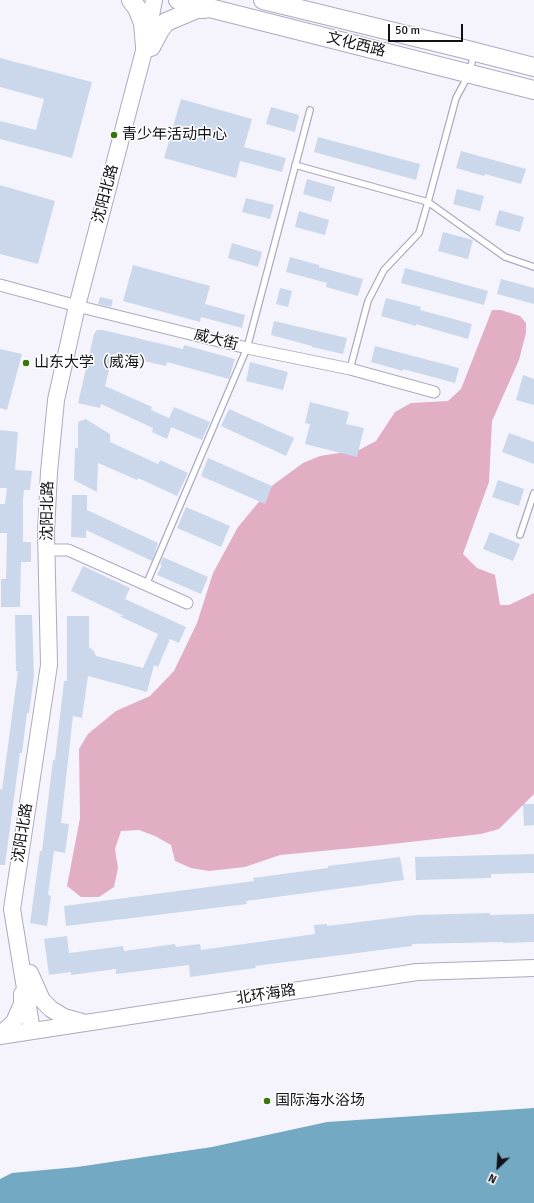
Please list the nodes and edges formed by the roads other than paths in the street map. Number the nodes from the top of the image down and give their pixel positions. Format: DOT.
graph roads {
  1 [pos="131,0"];
  2 [pos="154,0"];
  3 [pos="164,0"];
  4 [pos="178,0"];
  5 [pos="262,0"];
  6 [pos="227,12"];
  7 [pos="148,47"];
  8 [pos="475,52"];
  9 [pos="534,67"];
  10 [pos="469,74"];
  11 [pos="534,90"];
  12 [pos="310,110"];
  13 [pos="295,165"];
  14 [pos="428,202"];
  15 [pos="534,267"];
  16 [pos="0,285"];
  17 [pos="81,307"];
  18 [pos="247,348"];
  19 [pos="350,369"];
  20 [pos="434,392"];
  21 [pos="534,493"];
  22 [pos="520,535"];
  23 [pos="50,550"];
  24 [pos="146,585"];
  25 [pos="187,603"];
  26 [pos="534,968"];
  27 [pos="26,974"];
  28 [pos="85,1023"];
  29 [pos="36,1030"];
  30 [pos="0,1035"];
  1 -- 7 [label="main road"];
  2 -- 7 [label="street, 沈阳北路"];
  3 -- 7 [label="street, 沈阳北路"];
  4 -- 6 [label="main road, 文化西路"];
  5 -- 8 [label="main road, 文化西路"];
  6 -- 7 [label="main road"];
  6 -- 10 [label="main road, 文化西路"];
  7 -- 17 [label="street, 沈阳北路"];
  8 -- 9 [label="main road, 文化西路"];
  8 -- 10 [label="lane"];
  10 -- 11 [label="main road, 文化西路"];
  10 -- 14 [label="lane"];
  12 -- 13 [label="lane"];
  13 -- 14 [label="lane"];
  13 -- 18 [label="lane"];
  14 -- 15 [label="lane"];
  14 -- 19 [label="lane"];
  16 -- 17 [label="street, 威大街"];
  17 -- 18 [label="street, 威大街"];
  17 -- 23 [label="street, 沈阳北路"];
  18 -- 19 [label="street, 威大街"];
  18 -- 24 [label="lane"];
  19 -- 20 [label="street, 威大街"];
  21 -- 22 [label="lane"];
  23 -- 24 [label="street"];
  23 -- 27 [label="street, 沈阳北路"];
  24 -- 25 [label="street"];
  26 -- 28 [label="street, 北环海路"];
  27 -- 28 [label="street"];
  27 -- 29 [label="street, 沈阳北路"];
  27 -- 30 [label="street"];
  28 -- 29 [label="street, 北环海路"];
  29 -- 30 [label="street, 北环海路"];
}
